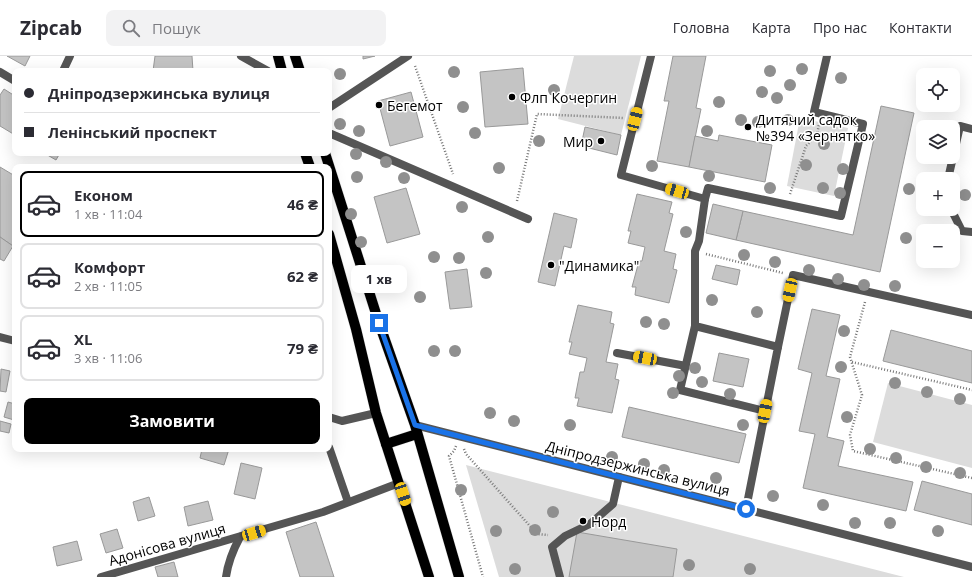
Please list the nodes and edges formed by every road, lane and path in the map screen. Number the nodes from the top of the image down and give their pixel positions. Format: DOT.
graph roads {
  1 [pos="70,56"];
  2 [pos="241,56"];
  3 [pos="278,56"];
  4 [pos="295,56"];
  5 [pos="408,56"];
  6 [pos="651,56"];
  7 [pos="827,56"];
  8 [pos="414,63"];
  9 [pos="64,68"];
  10 [pos="263,68"];
  11 [pos="281,68"];
  12 [pos="299,68"];
  13 [pos="0,72"];
  14 [pos="12,79"];
  15 [pos="332,106"];
  16 [pos="822,114"];
  17 [pos="635,119"];
  18 [pos="972,129"];
  19 [pos="332,134"];
  20 [pos="950,172"];
  21 [pos="332,175"];
  22 [pos="458,189"];
  23 [pos="705,199"];
  24 [pos="786,204"];
  25 [pos="514,214"];
  26 [pos="954,216"];
  27 [pos="528,219"];
  28 [pos="972,232"];
  29 [pos="332,245"];
  30 [pos="695,252"];
  31 [pos="793,275"];
  32 [pos="868,292"];
  33 [pos="972,315"];
  34 [pos="695,326"];
  35 [pos="0,337"];
  36 [pos="12,339"];
  37 [pos="778,347"];
  38 [pos="617,353"];
  39 [pos="851,361"];
  40 [pos="686,366"];
  41 [pos="972,390"];
  42 [pos="765,411"];
  43 [pos="376,413"];
  44 [pos="332,418"];
  45 [pos="416,430"];
  46 [pos="458,436"];
  47 [pos="386,444"];
  48 [pos="331,452"];
  49 [pos="619,477"];
  50 [pos="972,478"];
  51 [pos="399,483"];
  52 [pos="348,502"];
  53 [pos="746,509"];
  54 [pos="565,536"];
  55 [pos="240,537"];
  56 [pos="972,567"];
  57 [pos="101,577"];
  58 [pos="226,577"];
  59 [pos="429,577"];
  60 [pos="459,577"];
  61 [pos="483,577"];
  62 [pos="560,577"];
  1 -- 9 [label="street"];
  2 -- 10 [label="street"];
  3 -- 11 [label="main road"];
  4 -- 12 [label="main road"];
  5 -- 15 [label="street"];
  6 -- 17 [label="street"];
  7 -- 16 [label="street"];
  8 -- 22 [label="path"];
  13 -- 14 [label="street"];
  16 -- 24 [label="path"];
  16 -- 24 [label="street"];
  17 -- 23 [label="street"];
  17 -- 25 [label="path"];
  18 -- 20 [label="street"];
  19 -- 22 [label="street"];
  21 -- 45 [label="main road"];
  22 -- 25 [label="street"];
  23 -- 24 [label="street"];
  23 -- 30 [label="street"];
  25 -- 27 [label="street"];
  26 -- 28 [label="street"];
  29 -- 43 [label="main road"];
  30 -- 31 [label="path"];
  30 -- 34 [label="street"];
  31 -- 32 [label="street"];
  31 -- 37 [label="street"];
  32 -- 33 [label="street"];
  32 -- 39 [label="path"];
  34 -- 37 [label="street"];
  34 -- 40 [label="street"];
  35 -- 36 [label="street"];
  37 -- 42 [label="street"];
  38 -- 40 [label="street"];
  39 -- 41 [label="path"];
  39 -- 50 [label="path"];
  40 -- 42 [label="street"];
  42 -- 53 [label="street"];
  43 -- 44 [label="street"];
  43 -- 47 [label="main road"];
  45 -- 46 [label="street, Дніпродзержинська вулиця"];
  45 -- 47 [label="main road"];
  45 -- 60 [label="main road"];
  46 -- 49 [label="street, Дніпродзержинська вулиця"];
  46 -- 54 [label="path"];
  46 -- 61 [label="path"];
  47 -- 51 [label="main road"];
  48 -- 52 [label="street"];
  49 -- 53 [label="street, Дніпродзержинська вулиця"];
  49 -- 54 [label="street"];
  51 -- 52 [label="street, Адонісова вулиця"];
  51 -- 59 [label="main road"];
  52 -- 55 [label="street, Адонісова вулиця"];
  53 -- 56 [label="street, Дніпродзержинська вулиця"];
  54 -- 62 [label="street"];
  55 -- 57 [label="street, Адонісова вулиця"];
  55 -- 58 [label="street"];
}
